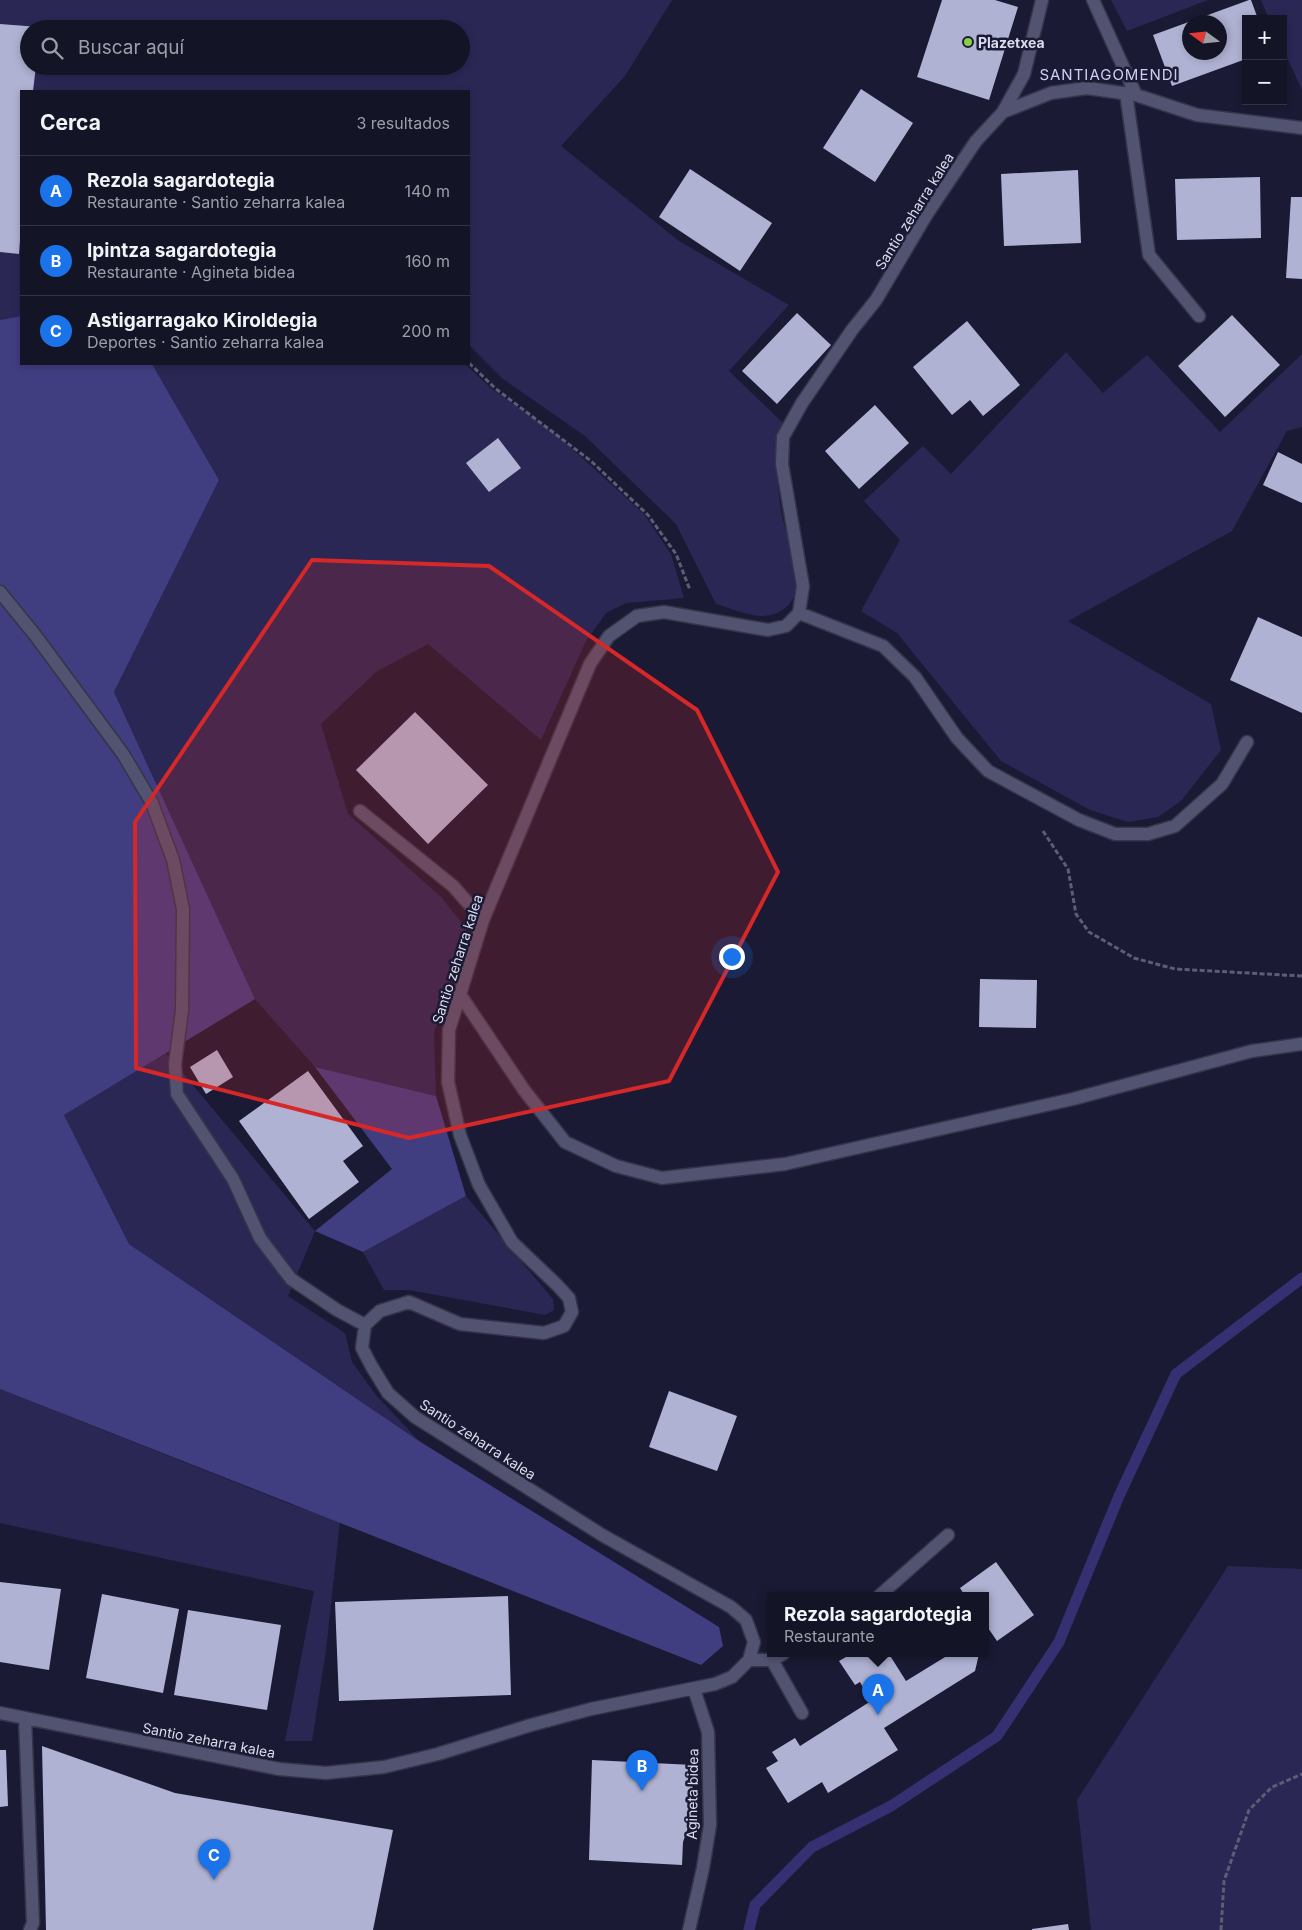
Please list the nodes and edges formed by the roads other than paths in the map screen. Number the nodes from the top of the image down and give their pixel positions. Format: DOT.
graph roads {
  1 [pos="1042,0"];
  2 [pos="1093,0"];
  3 [pos="1131,94"];
  4 [pos="1004,112"];
  5 [pos="1302,128"];
  6 [pos="1199,316"];
  7 [pos="0,592"];
  8 [pos="799,613"];
  9 [pos="1247,742"];
  10 [pos="360,811"];
  11 [pos="483,920"];
  12 [pos="459,993"];
  13 [pos="1302,1044"];
  14 [pos="365,1324"];
  15 [pos="948,1535"];
  16 [pos="884,1592"];
  17 [pos="778,1657"];
  18 [pos="749,1660"];
  19 [pos="772,1660"];
  20 [pos="694,1689"];
  21 [pos="0,1713"];
  22 [pos="802,1713"];
  23 [pos="25,1718"];
  24 [pos="30,1930"];
  25 [pos="689,1930"];
  1 -- 4 [label="street"];
  2 -- 3 [label="street"];
  3 -- 4 [label="street, Santio zeharra kalea"];
  3 -- 5 [label="street, Santio zeharra kalea"];
  3 -- 6 [label="street"];
  4 -- 8 [label="street, Santio zeharra kalea"];
  7 -- 14 [label="street"];
  8 -- 9 [label="street"];
  8 -- 11 [label="street, Santio zeharra kalea"];
  10 -- 11 [label="street"];
  11 -- 12 [label="street, Santio zeharra kalea"];
  12 -- 13 [label="street"];
  12 -- 14 [label="street, Santio zeharra kalea"];
  14 -- 18 [label="street, Santio zeharra kalea"];
  15 -- 16 [label="street"];
  17 -- 19 [label="street"];
  18 -- 19 [label="street"];
  18 -- 20 [label="street, Santio zeharra kalea"];
  19 -- 22 [label="street"];
  20 -- 23 [label="street, Santio zeharra kalea"];
  20 -- 25 [label="street, Agineta bidea"];
  21 -- 23 [label="street, Santio zeharra kalea"];
  23 -- 24 [label="street"];
}
